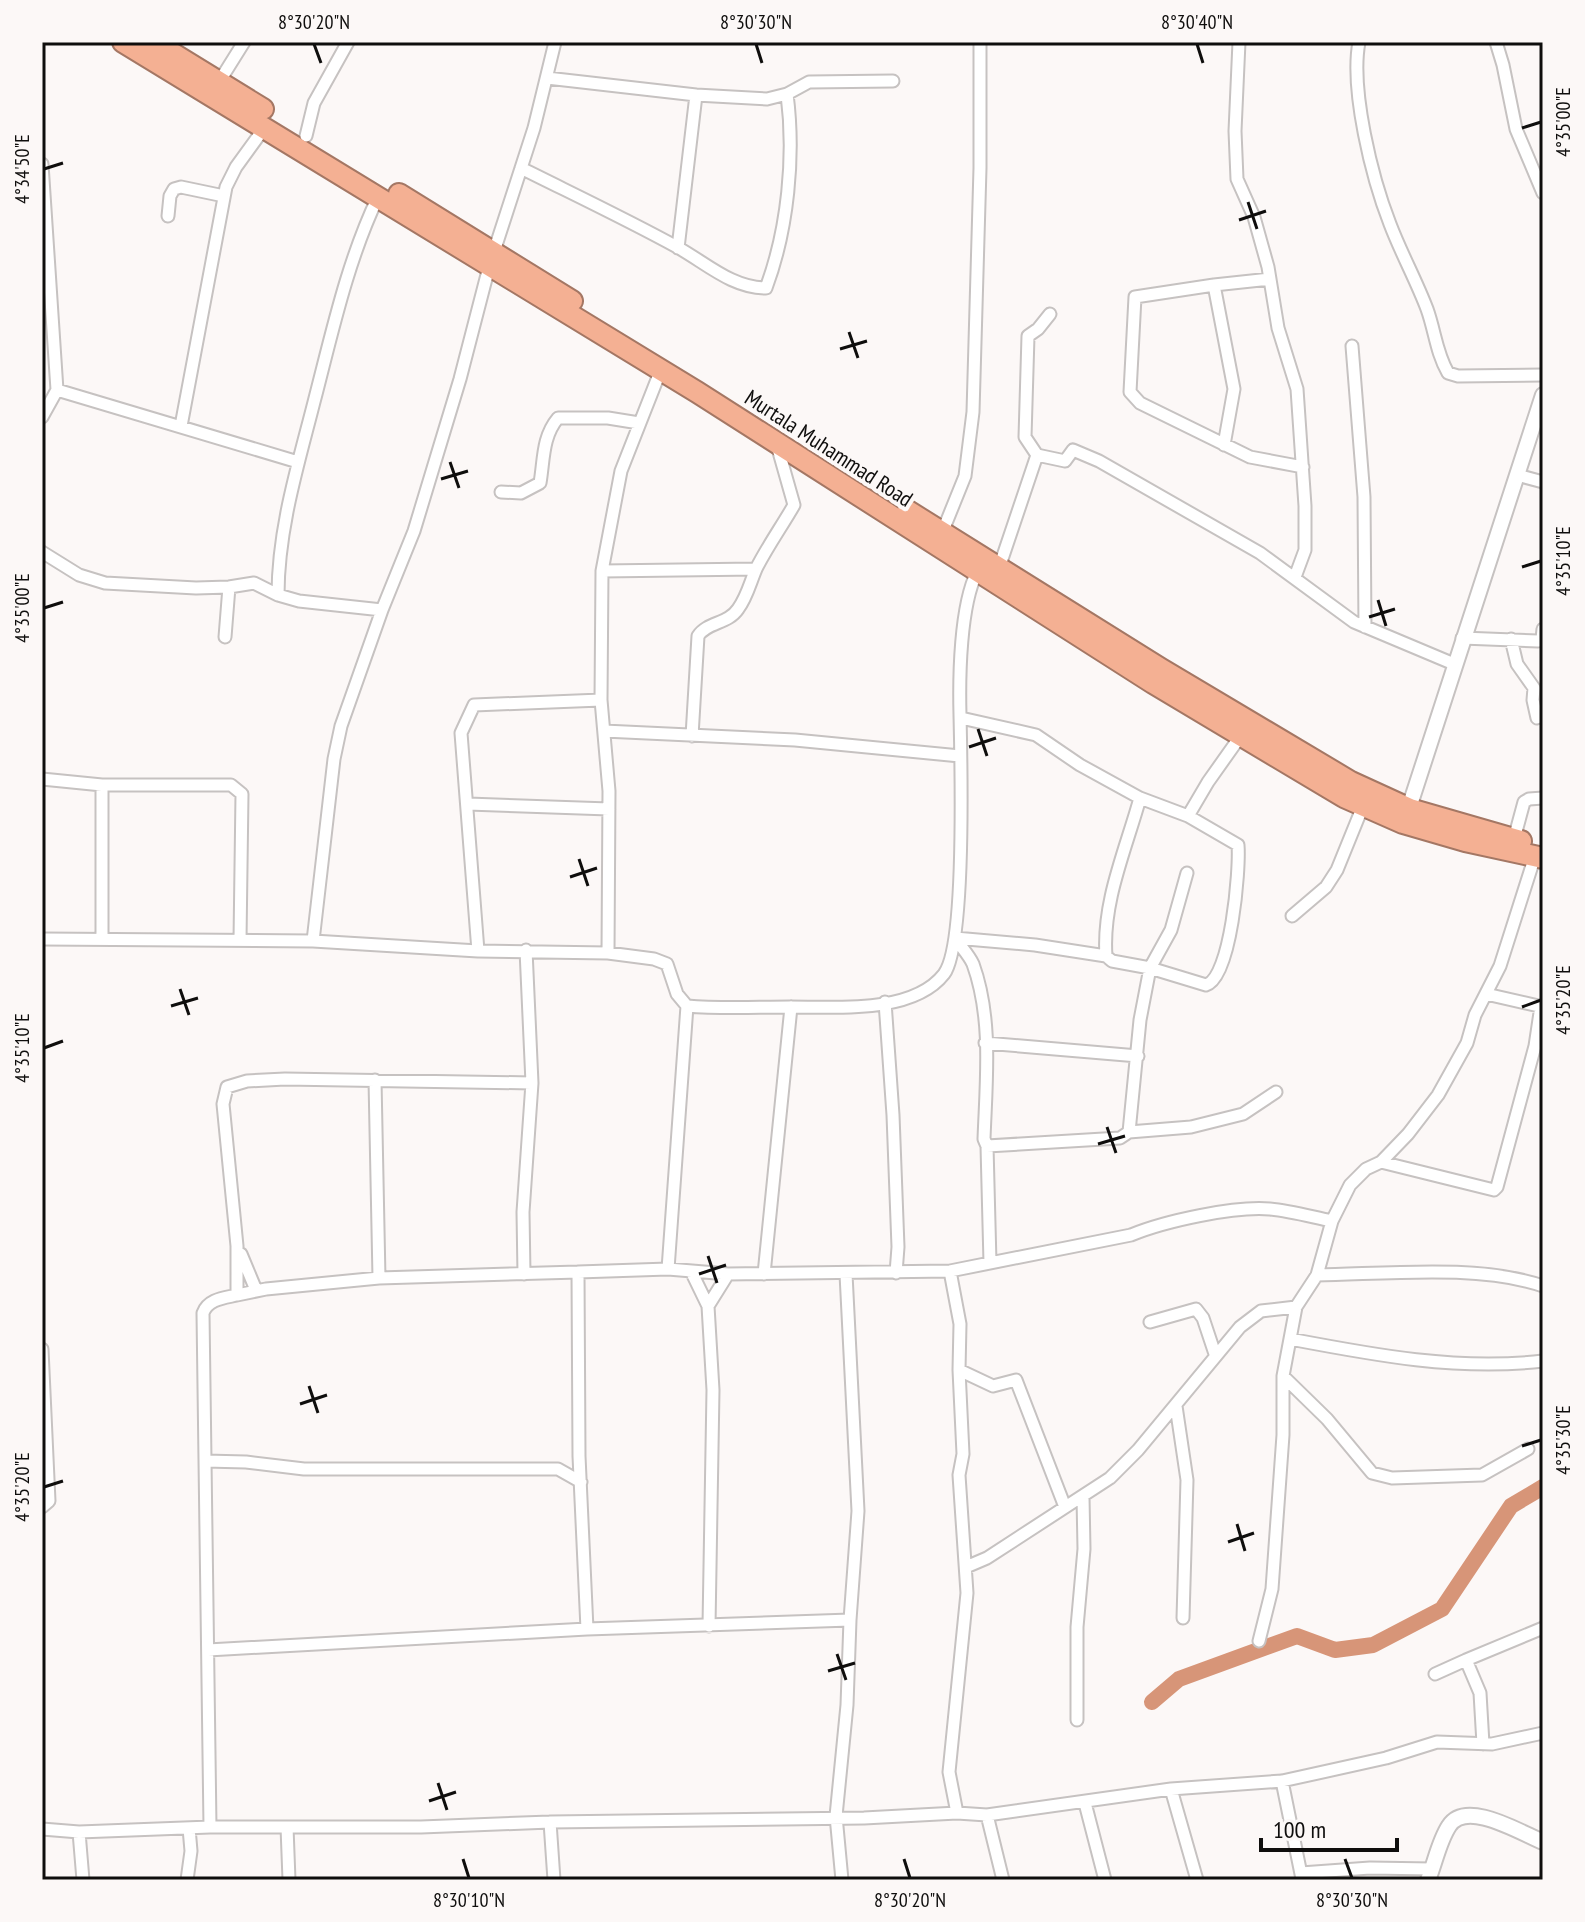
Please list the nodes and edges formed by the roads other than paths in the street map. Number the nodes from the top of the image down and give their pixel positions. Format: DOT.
graph roads {
  1 [pos="123,42"];
  2 [pos="154,42"];
  3 [pos="244,42"];
  4 [pos="348,42"];
  5 [pos="544,42"];
  6 [pos="555,42"];
  7 [pos="980,42"];
  8 [pos="1239,42"];
  9 [pos="1359,42"];
  10 [pos="1496,42"];
  11 [pos="552,60"];
  12 [pos="547,78"];
  13 [pos="893,81"];
  14 [pos="219,82"];
  15 [pos="787,94"];
  16 [pos="696,95"];
  17 [pos="265,127"];
  18 [pos="306,136"];
  19 [pos="42,164"];
  20 [pos="521,168"];
  21 [pos="1543,193"];
  22 [pos="224,196"];
  23 [pos="378,197"];
  24 [pos="168,216"];
  25 [pos="678,248"];
  26 [pos="491,260"];
  27 [pos="1270,279"];
  28 [pos="1214,285"];
  29 [pos="1050,314"];
  30 [pos="1352,346"];
  31 [pos="660,372"];
  32 [pos="1543,375"];
  33 [pos="700,388"];
  34 [pos="57,390"];
  35 [pos="1543,395"];
  36 [pos="42,417"];
  37 [pos="639,423"];
  38 [pos="181,426"];
  39 [pos="775,441"];
  40 [pos="1224,445"];
  41 [pos="1037,455"];
  42 [pos="298,462"];
  43 [pos="1303,467"];
  44 [pos="1517,475"];
  45 [pos="1543,482"];
  46 [pos="501,492"];
  47 [pos="942,533"];
  48 [pos="42,552"];
  49 [pos="999,568"];
  50 [pos="756,569"];
  51 [pos="602,571"];
  52 [pos="278,572"];
  53 [pos="977,572"];
  54 [pos="1295,577"];
  55 [pos="254,583"];
  56 [pos="229,587"];
  57 [pos="278,595"];
  58 [pos="382,610"];
  59 [pos="1055,612"];
  60 [pos="1365,627"];
  61 [pos="1543,629"];
  62 [pos="225,637"];
  63 [pos="1462,638"];
  64 [pos="1511,639"];
  65 [pos="1454,664"];
  66 [pos="1157,676"];
  67 [pos="601,700"];
  68 [pos="961,718"];
  69 [pos="1537,718"];
  70 [pos="604,731"];
  71 [pos="1242,734"];
  72 [pos="692,736"];
  73 [pos="960,756"];
  74 [pos="42,779"];
  75 [pos="102,785"];
  76 [pos="1140,798"];
  77 [pos="1543,798"];
  78 [pos="468,804"];
  79 [pos="1363,806"];
  80 [pos="609,809"];
  81 [pos="1188,816"];
  82 [pos="1406,816"];
  83 [pos="1532,850"];
  84 [pos="1187,873"];
  85 [pos="1292,916"];
  86 [pos="102,938"];
  87 [pos="955,938"];
  88 [pos="42,939"];
  89 [pos="240,940"];
  90 [pos="313,941"];
  91 [pos="526,950"];
  92 [pos="478,951"];
  93 [pos="608,953"];
  94 [pos="1106,956"];
  95 [pos="1150,968"];
  96 [pos="1486,994"];
  97 [pos="885,1002"];
  98 [pos="687,1006"];
  99 [pos="1542,1006"];
  100 [pos="791,1007"];
  101 [pos="985,1043"];
  102 [pos="1138,1056"];
  103 [pos="375,1080"];
  104 [pos="532,1083"];
  105 [pos="1276,1092"];
  106 [pos="1129,1132"];
  107 [pos="987,1146"];
  108 [pos="1381,1162"];
  109 [pos="1332,1221"];
  110 [pos="237,1246"];
  111 [pos="990,1263"];
  112 [pos="668,1269"];
  113 [pos="691,1271"];
  114 [pos="950,1271"];
  115 [pos="578,1272"];
  116 [pos="896,1273"];
  117 [pos="524,1274"];
  118 [pos="728,1274"];
  119 [pos="764,1274"];
  120 [pos="846,1274"];
  121 [pos="1317,1275"];
  122 [pos="379,1278"];
  123 [pos="1543,1286"];
  124 [pos="256,1290"];
  125 [pos="237,1295"];
  126 [pos="708,1306"];
  127 [pos="1296,1307"];
  128 [pos="1150,1322"];
  129 [pos="1290,1339"];
  130 [pos="42,1349"];
  131 [pos="1215,1354"];
  132 [pos="1543,1361"];
  133 [pos="959,1370"];
  134 [pos="1283,1376"];
  135 [pos="1176,1406"];
  136 [pos="1528,1449"];
  137 [pos="579,1456"];
  138 [pos="205,1461"];
  139 [pos="558,1469"];
  140 [pos="581,1482"];
  141 [pos="1083,1497"];
  142 [pos="42,1507"];
  143 [pos="1065,1507"];
  144 [pos="966,1567"];
  145 [pos="1183,1618"];
  146 [pos="850,1620"];
  147 [pos="709,1626"];
  148 [pos="1543,1628"];
  149 [pos="587,1629"];
  150 [pos="1259,1641"];
  151 [pos="208,1650"];
  152 [pos="1466,1660"];
  153 [pos="1435,1674"];
  154 [pos="1077,1720"];
  155 [pos="1543,1733"];
  156 [pos="1483,1744"];
  157 [pos="1282,1781"];
  158 [pos="1171,1789"];
  159 [pos="1085,1803"];
  160 [pos="957,1813"];
  161 [pos="987,1815"];
  162 [pos="836,1816"];
  163 [pos="550,1822"];
  164 [pos="210,1827"];
  165 [pos="287,1827"];
  166 [pos="189,1828"];
  167 [pos="42,1829"];
  168 [pos="79,1832"];
  169 [pos="1543,1842"];
  170 [pos="1430,1875"];
  171 [pos="1301,1877"];
  172 [pos="83,1880"];
  173 [pos="187,1880"];
  174 [pos="289,1880"];
  175 [pos="554,1880"];
  176 [pos="842,1880"];
  177 [pos="1003,1880"];
  178 [pos="1105,1880"];
  179 [pos="1197,1880"];
  1 -- 17 [label="highway, Murtala Muhammad Road"];
  2 -- 14 [label="highway, Murtala Muhammad Road"];
  3 -- 14 [label="street"];
  4 -- 18 [label="street"];
  5 -- 11 [label="street"];
  6 -- 11 [label="street"];
  7 -- 47 [label="street"];
  8 -- 27 [label="street"];
  9 -- 32 [label="street"];
  10 -- 21 [label="street"];
  11 -- 12 [label="street"];
  12 -- 16 [label="street"];
  12 -- 20 [label="street"];
  13 -- 15 [label="street"];
  14 -- 18 [label="highway, Murtala Muhammad Road"];
  15 -- 16 [label="street"];
  15 -- 25 [label="street"];
  16 -- 25 [label="street"];
  17 -- 22 [label="street"];
  17 -- 23 [label="highway, Murtala Muhammad Road"];
  18 -- 26 [label="highway, Murtala Muhammad Road"];
  19 -- 34 [label="street"];
  20 -- 25 [label="street"];
  20 -- 26 [label="street"];
  22 -- 24 [label="street"];
  22 -- 38 [label="street"];
  23 -- 26 [label="highway, Murtala Muhammad Road"];
  23 -- 42 [label="street"];
  26 -- 31 [label="highway, Murtala Muhammad Road"];
  26 -- 33 [label="highway, Murtala Muhammad Road"];
  26 -- 58 [label="street"];
  27 -- 28 [label="street"];
  27 -- 43 [label="street"];
  28 -- 40 [label="street"];
  28 -- 40 [label="street"];
  29 -- 41 [label="street"];
  30 -- 60 [label="street"];
  31 -- 33 [label="highway, Murtala Muhammad Road"];
  31 -- 37 [label="street"];
  33 -- 39 [label="highway, Murtala Muhammad Road"];
  33 -- 47 [label="highway, Murtala Muhammad Road"];
  34 -- 36 [label="street"];
  34 -- 38 [label="street"];
  35 -- 44 [label="street"];
  37 -- 46 [label="street"];
  37 -- 51 [label="street"];
  38 -- 42 [label="street"];
  39 -- 50 [label="street"];
  39 -- 53 [label="highway, Murtala Muhammad Road"];
  40 -- 43 [label="street"];
  41 -- 49 [label="street"];
  41 -- 54 [label="street"];
  42 -- 52 [label="street"];
  43 -- 54 [label="street"];
  44 -- 45 [label="street"];
  44 -- 63 [label="street"];
  47 -- 49 [label="highway, Murtala Muhammad Road"];
  48 -- 56 [label="street"];
  49 -- 59 [label="highway, Murtala Muhammad Road"];
  50 -- 51 [label="street"];
  50 -- 72 [label="street"];
  51 -- 67 [label="street"];
  52 -- 55 [label="street"];
  52 -- 57 [label="street"];
  53 -- 59 [label="highway, Murtala Muhammad Road"];
  53 -- 68 [label="street"];
  54 -- 60 [label="street"];
  55 -- 56 [label="street"];
  55 -- 57 [label="street"];
  56 -- 62 [label="street"];
  57 -- 58 [label="street"];
  58 -- 90 [label="street"];
  59 -- 66 [label="highway, Murtala Muhammad Road"];
  60 -- 65 [label="street"];
  61 -- 64 [label="street"];
  63 -- 64 [label="street"];
  63 -- 65 [label="street"];
  64 -- 69 [label="street"];
  65 -- 82 [label="street"];
  66 -- 71 [label="highway, Murtala Muhammad Road"];
  66 -- 82 [label="highway, Murtala Muhammad Road"];
  67 -- 70 [label="street"];
  67 -- 78 [label="street"];
  68 -- 73 [label="street"];
  68 -- 76 [label="street"];
  70 -- 72 [label="street"];
  70 -- 80 [label="street"];
  71 -- 79 [label="highway, Murtala Muhammad Road"];
  71 -- 81 [label="street"];
  72 -- 73 [label="street"];
  73 -- 87 [label="street"];
  74 -- 75 [label="street"];
  75 -- 86 [label="street"];
  75 -- 89 [label="street"];
  76 -- 81 [label="street"];
  76 -- 94 [label="street"];
  77 -- 83 [label="street"];
  78 -- 80 [label="street"];
  78 -- 92 [label="street"];
  79 -- 82 [label="highway, Murtala Muhammad Road"];
  79 -- 85 [label="street"];
  80 -- 93 [label="street"];
  81 -- 95 [label="street"];
  82 -- 83 [label="highway, Murtala Muhammad Road"];
  83 -- 96 [label="street"];
  84 -- 95 [label="street"];
  86 -- 88 [label="street"];
  86 -- 89 [label="street"];
  87 -- 94 [label="street"];
  87 -- 97 [label="street"];
  87 -- 101 [label="street"];
  89 -- 90 [label="street"];
  90 -- 92 [label="street"];
  91 -- 92 [label="street"];
  91 -- 93 [label="street"];
  91 -- 104 [label="street"];
  93 -- 98 [label="street"];
  94 -- 95 [label="street"];
  95 -- 102 [label="street"];
  96 -- 99 [label="street"];
  96 -- 108 [label="street"];
  97 -- 100 [label="street"];
  97 -- 116 [label="street"];
  98 -- 100 [label="street"];
  98 -- 112 [label="street"];
  99 -- 108 [label="street"];
  100 -- 119 [label="street"];
  101 -- 102 [label="street"];
  101 -- 107 [label="street"];
  102 -- 106 [label="street"];
  103 -- 104 [label="street"];
  103 -- 110 [label="street"];
  103 -- 122 [label="street"];
  104 -- 117 [label="street"];
  105 -- 106 [label="street"];
  106 -- 107 [label="street"];
  107 -- 111 [label="street"];
  108 -- 109 [label="street"];
  109 -- 111 [label="street"];
  109 -- 121 [label="street"];
  110 -- 124 [label="street"];
  110 -- 125 [label="street"];
  111 -- 114 [label="street"];
  112 -- 113 [label="street"];
  112 -- 115 [label="street"];
  113 -- 118 [label="street"];
  113 -- 126 [label="street"];
  114 -- 116 [label="street"];
  114 -- 133 [label="street"];
  115 -- 117 [label="street"];
  115 -- 137 [label="street"];
  116 -- 120 [label="street"];
  117 -- 122 [label="street"];
  118 -- 119 [label="street"];
  118 -- 126 [label="street"];
  119 -- 120 [label="street"];
  120 -- 146 [label="street"];
  121 -- 123 [label="street"];
  121 -- 127 [label="street"];
  122 -- 124 [label="street"];
  124 -- 125 [label="street"];
  125 -- 138 [label="street"];
  126 -- 147 [label="street"];
  127 -- 129 [label="street"];
  127 -- 131 [label="street"];
  128 -- 131 [label="street"];
  129 -- 132 [label="street"];
  129 -- 134 [label="street"];
  130 -- 142 [label="street"];
  131 -- 135 [label="street"];
  133 -- 143 [label="street"];
  133 -- 144 [label="street"];
  134 -- 136 [label="street"];
  134 -- 150 [label="street"];
  135 -- 141 [label="street"];
  135 -- 145 [label="street"];
  137 -- 139 [label="street"];
  137 -- 140 [label="street"];
  138 -- 139 [label="street"];
  138 -- 151 [label="street"];
  139 -- 140 [label="street"];
  140 -- 149 [label="street"];
  141 -- 143 [label="street"];
  141 -- 154 [label="street"];
  143 -- 144 [label="street"];
  144 -- 160 [label="street"];
  146 -- 147 [label="street"];
  146 -- 162 [label="street"];
  147 -- 149 [label="street"];
  148 -- 152 [label="street"];
  149 -- 151 [label="street"];
  151 -- 164 [label="street"];
  152 -- 153 [label="street"];
  152 -- 156 [label="street"];
  155 -- 156 [label="street"];
  156 -- 157 [label="street"];
  157 -- 158 [label="street"];
  157 -- 171 [label="street"];
  158 -- 159 [label="street"];
  158 -- 179 [label="street"];
  159 -- 161 [label="street"];
  159 -- 178 [label="street"];
  160 -- 161 [label="street"];
  160 -- 162 [label="street"];
  161 -- 177 [label="street"];
  162 -- 163 [label="street"];
  162 -- 176 [label="street"];
  163 -- 165 [label="street"];
  163 -- 175 [label="street"];
  164 -- 165 [label="street"];
  164 -- 166 [label="street"];
  165 -- 174 [label="street"];
  166 -- 168 [label="street"];
  166 -- 173 [label="street"];
  167 -- 168 [label="street"];
  168 -- 172 [label="street"];
  169 -- 170 [label="street"];
  170 -- 171 [label="street"];
}
